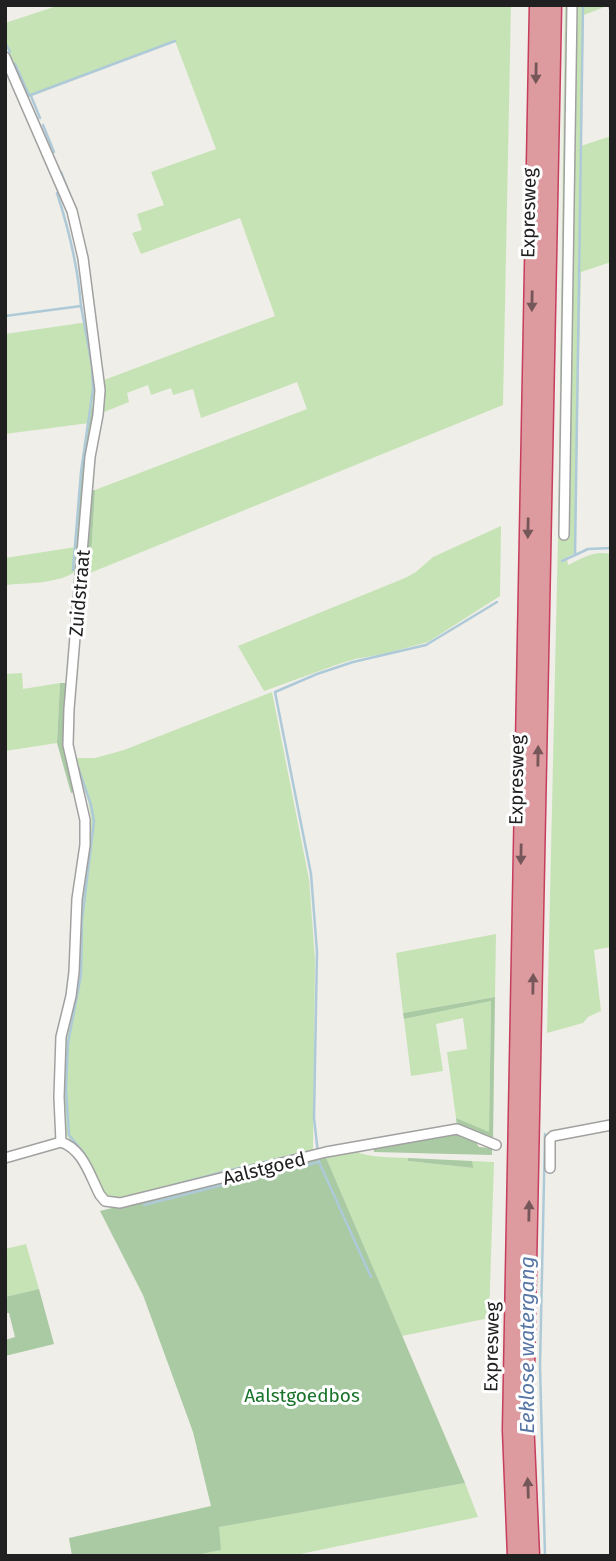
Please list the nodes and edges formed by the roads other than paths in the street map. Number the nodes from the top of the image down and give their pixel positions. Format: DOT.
graph roads {
  1 [pos="538,5"];
  2 [pos="553,5"];
  3 [pos="572,5"];
  4 [pos="6,62"];
  5 [pos="564,535"];
  6 [pos="611,1125"];
  7 [pos="61,1142"];
  8 [pos="496,1144"];
  9 [pos="5,1158"];
  10 [pos="550,1168"];
  11 [pos="516,1556"];
  12 [pos="531,1556"];
  1 -- 11 [label="highway, Expresweg, one-way"];
  12 -- 2 [label="highway, Expresweg, one-way"];
  3 -- 5 [label="street"];
  4 -- 7 [label="street, Zuidstraat"];
  6 -- 10 [label="street"];
  7 -- 8 [label="street, Aalstgoed"];
  7 -- 9 [label="street"];
}
